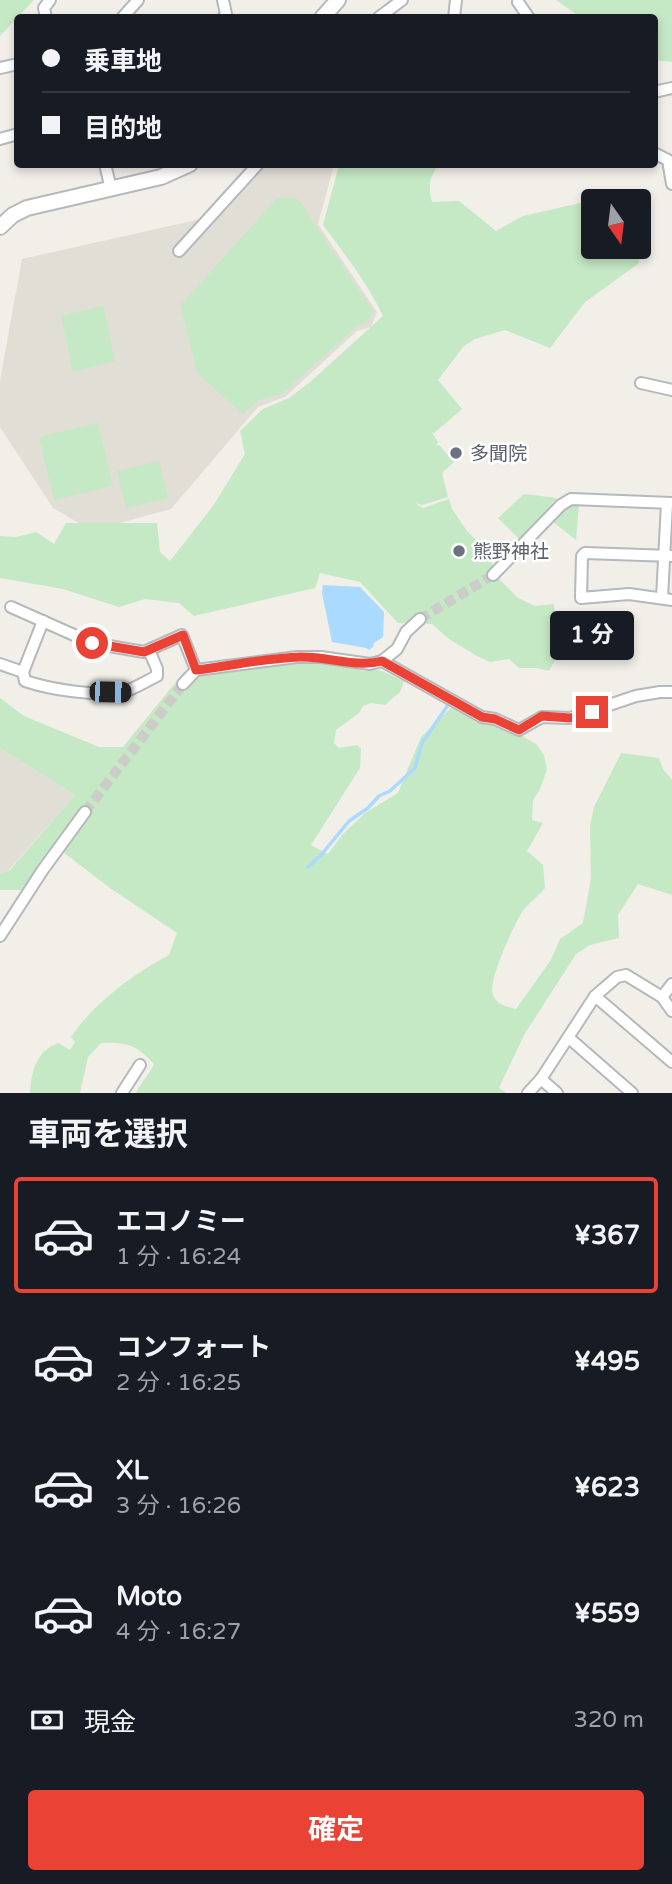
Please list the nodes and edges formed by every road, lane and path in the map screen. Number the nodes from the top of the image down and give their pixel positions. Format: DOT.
graph roads {
  1 [pos="138,0"];
  2 [pos="338,0"];
  3 [pos="402,0"];
  4 [pos="518,2"];
  5 [pos="126,14"];
  6 [pos="326,14"];
  7 [pos="383,14"];
  8 [pos="526,14"];
  9 [pos="658,155"];
  10 [pos="106,168"];
  11 [pos="181,168"];
  12 [pos="254,168"];
  13 [pos="672,184"];
  14 [pos="111,188"];
  15 [pos="0,228"];
  16 [pos="179,251"];
  17 [pos="641,383"];
  18 [pos="672,390"];
  19 [pos="669,503"];
  20 [pos="668,556"];
  21 [pos="494,575"];
  22 [pos="667,599"];
  23 [pos="11,607"];
  24 [pos="420,619"];
  25 [pos="43,621"];
  26 [pos="149,650"];
  27 [pos="382,661"];
  28 [pos="0,664"];
  29 [pos="196,670"];
  30 [pos="23,672"];
  31 [pos="183,684"];
  32 [pos="672,692"];
  33 [pos="85,812"];
  34 [pos="0,936"];
  35 [pos="672,984"];
  36 [pos="595,996"];
  37 [pos="662,997"];
  38 [pos="672,1011"];
  39 [pos="569,1038"];
  40 [pos="672,1062"];
  41 [pos="140,1065"];
  42 [pos="541,1079"];
  43 [pos="122,1093"];
  44 [pos="528,1093"];
  45 [pos="557,1093"];
  46 [pos="632,1093"];
  1 -- 5 [label="street"];
  2 -- 6 [label="street"];
  3 -- 7 [label="street"];
  4 -- 8 [label="street"];
  9 -- 13 [label="street"];
  10 -- 14 [label="street"];
  11 -- 14 [label="street"];
  12 -- 16 [label="street"];
  14 -- 15 [label="street"];
  17 -- 18 [label="street"];
  19 -- 20 [label="street"];
  19 -- 21 [label="street"];
  20 -- 22 [label="street"];
  20 -- 22 [label="street"];
  23 -- 25 [label="street"];
  24 -- 27 [label="street"];
  25 -- 26 [label="street"];
  25 -- 30 [label="street"];
  26 -- 29 [label="street"];
  26 -- 30 [label="street"];
  27 -- 29 [label="street"];
  27 -- 32 [label="street"];
  28 -- 30 [label="street"];
  29 -- 31 [label="street"];
  33 -- 34 [label="street"];
  35 -- 37 [label="street"];
  36 -- 37 [label="street"];
  36 -- 39 [label="street"];
  36 -- 40 [label="street"];
  37 -- 38 [label="street"];
  39 -- 42 [label="street"];
  39 -- 46 [label="street"];
  41 -- 43 [label="street"];
  42 -- 44 [label="street"];
  42 -- 45 [label="street"];
}
